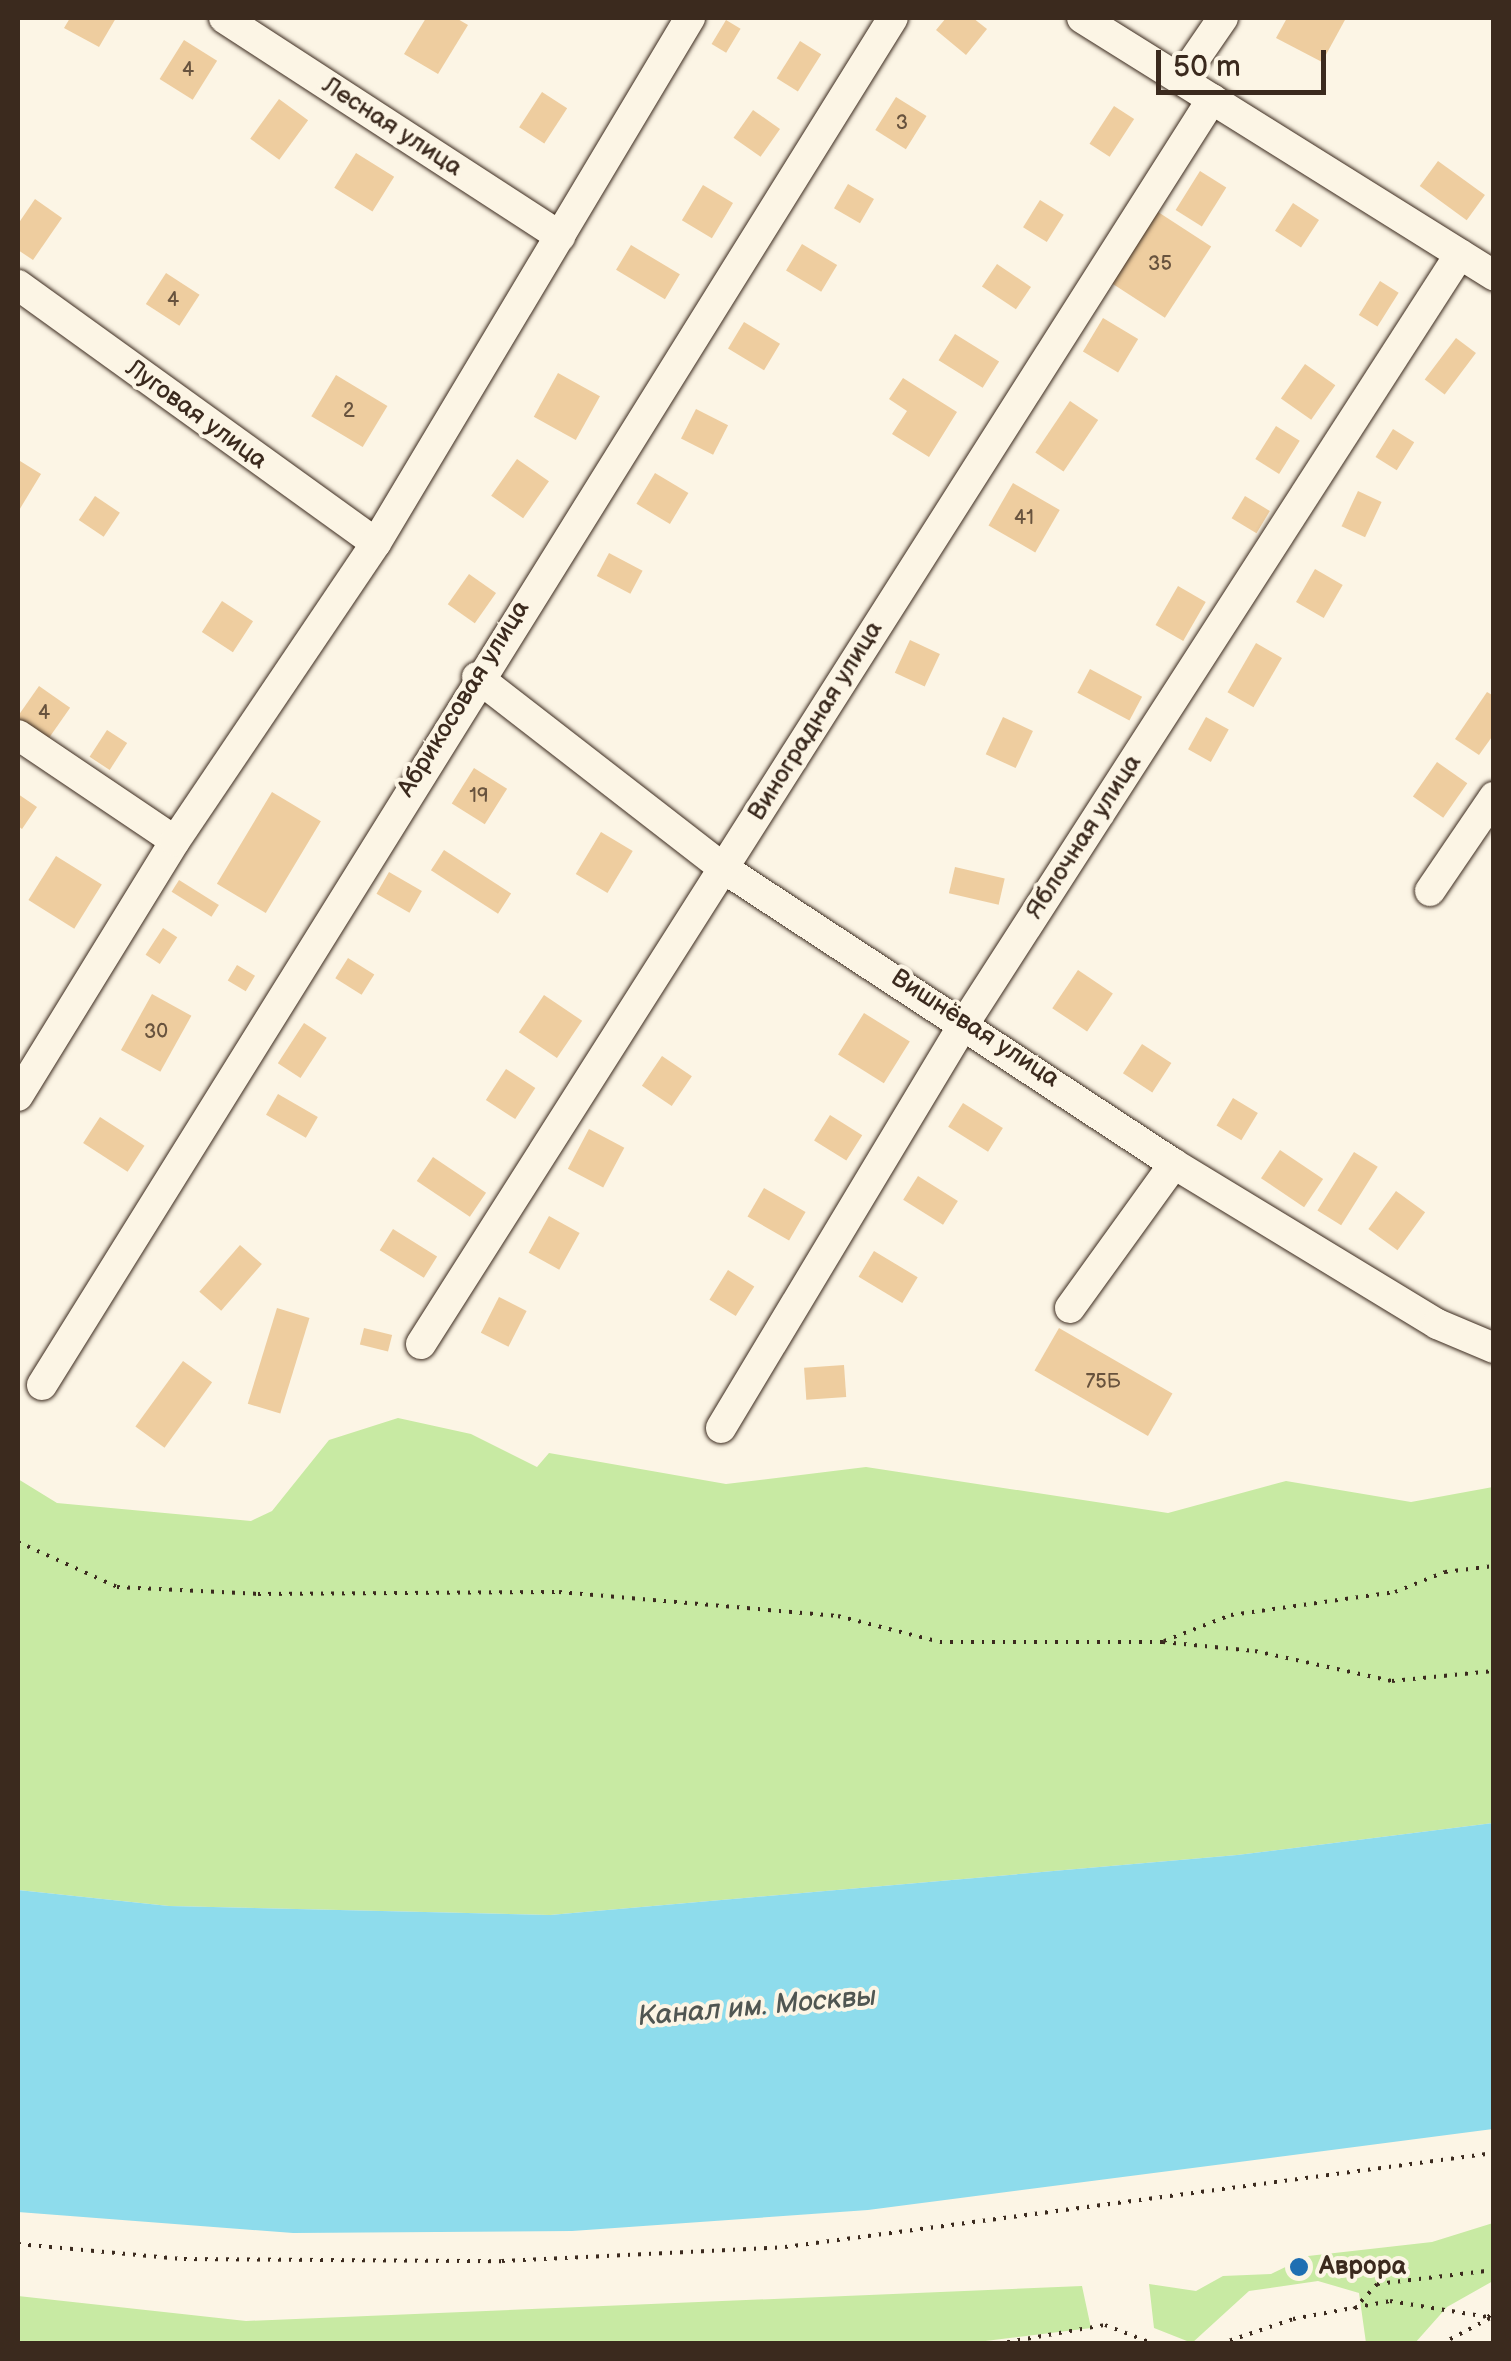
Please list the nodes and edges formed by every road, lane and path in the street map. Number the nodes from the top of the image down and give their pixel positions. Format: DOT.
graph roads {
  1 [pos="224,18"];
  2 [pos="690,18"];
  3 [pos="893,18"];
  4 [pos="1082,18"];
  5 [pos="1223,18"];
  6 [pos="1181,79"];
  7 [pos="1212,99"];
  8 [pos="560,236"];
  9 [pos="1460,254"];
  10 [pos="1494,275"];
  11 [pos="18,285"];
  12 [pos="376,543"];
  13 [pos="477,678"];
  14 [pos="18,735"];
  15 [pos="1494,797"];
  16 [pos="174,840"];
  17 [pos="723,868"];
  18 [pos="1430,890"];
  19 [pos="966,1022"];
  20 [pos="18,1096"];
  21 [pos="1174,1164"];
  22 [pos="1070,1308"];
  23 [pos="421,1344"];
  24 [pos="1494,1348"];
  25 [pos="42,1385"];
  26 [pos="721,1428"];
  27 [pos="18,1542"];
  28 [pos="1494,1566"];
  29 [pos="1163,1642"];
  30 [pos="1494,1671"];
  31 [pos="1494,2153"];
  32 [pos="18,2244"];
  33 [pos="1494,2270"];
  34 [pos="1354,2310"];
  35 [pos="1492,2315"];
  36 [pos="997,2344"];
  37 [pos="1154,2344"];
  38 [pos="1220,2344"];
  39 [pos="1440,2344"];
  1 -- 8 [label="street, Лесная улица"];
  2 -- 8 [label="street"];
  3 -- 13 [label="street, Абрикосовая улица"];
  4 -- 6 [label="street"];
  5 -- 6 [label="street"];
  6 -- 7 [label="street"];
  7 -- 9 [label="street"];
  7 -- 17 [label="street, Виноградная улица"];
  8 -- 12 [label="street"];
  9 -- 10 [label="street"];
  9 -- 19 [label="street, Яблочная улица"];
  11 -- 12 [label="street, Луговая улица"];
  12 -- 16 [label="street"];
  13 -- 17 [label="street, Вишнёвая улица"];
  13 -- 25 [label="street, Абрикосовая улица"];
  14 -- 16 [label="street"];
  15 -- 18 [label="street"];
  16 -- 20 [label="street"];
  17 -- 19 [label="street, Вишнёвая улица"];
  17 -- 23 [label="street, Виноградная улица"];
  19 -- 21 [label="street, Вишнёвая улица"];
  19 -- 26 [label="street, Яблочная улица"];
  21 -- 22 [label="street"];
  21 -- 24 [label="street, Вишнёвая улица"];
  27 -- 29 [label="path"];
  28 -- 29 [label="path"];
  29 -- 30 [label="path"];
  31 -- 32 [label="path"];
  33 -- 34 [label="path"];
  34 -- 35 [label="path"];
  34 -- 38 [label="path"];
  35 -- 39 [label="path"];
  36 -- 37 [label="path"];
}
